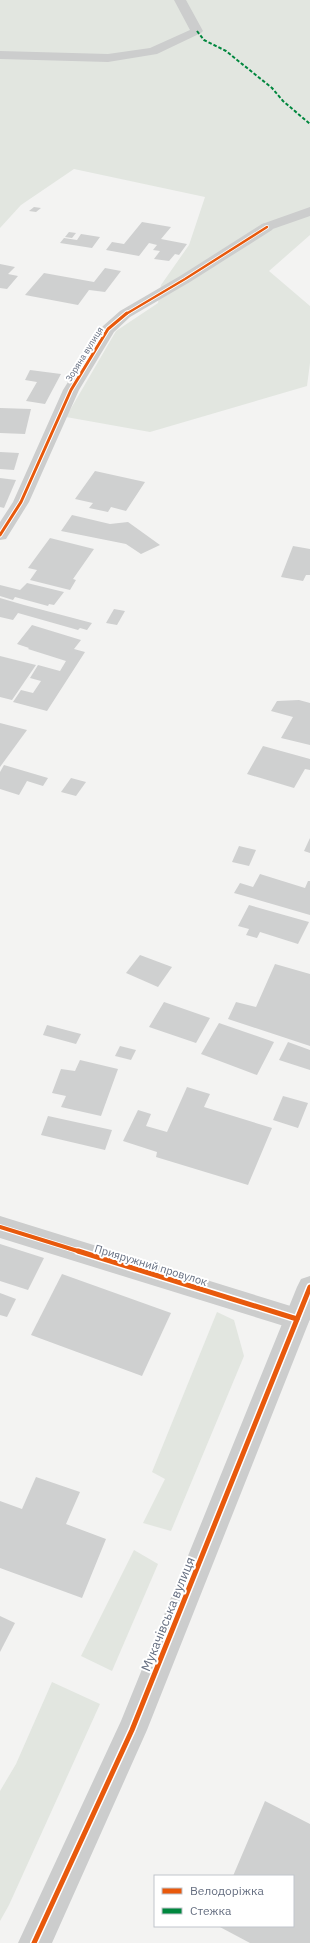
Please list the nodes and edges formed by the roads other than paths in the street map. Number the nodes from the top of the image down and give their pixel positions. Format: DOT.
graph roads {
  1 [pos="180,0"];
  2 [pos="0,56"];
  3 [pos="310,211"];
  4 [pos="0,535"];
  5 [pos="0,1228"];
  6 [pos="310,1287"];
  7 [pos="297,1319"];
  8 [pos="41,1939"];
  1 -- 2 [label="street"];
  3 -- 4 [label="street, Зоряна вулиця"];
  5 -- 7 [label="street, Прияружний провулок"];
  6 -- 7 [label="street, Мукачівська вулиця"];
  7 -- 8 [label="street, Мукачівська вулиця"];
}
